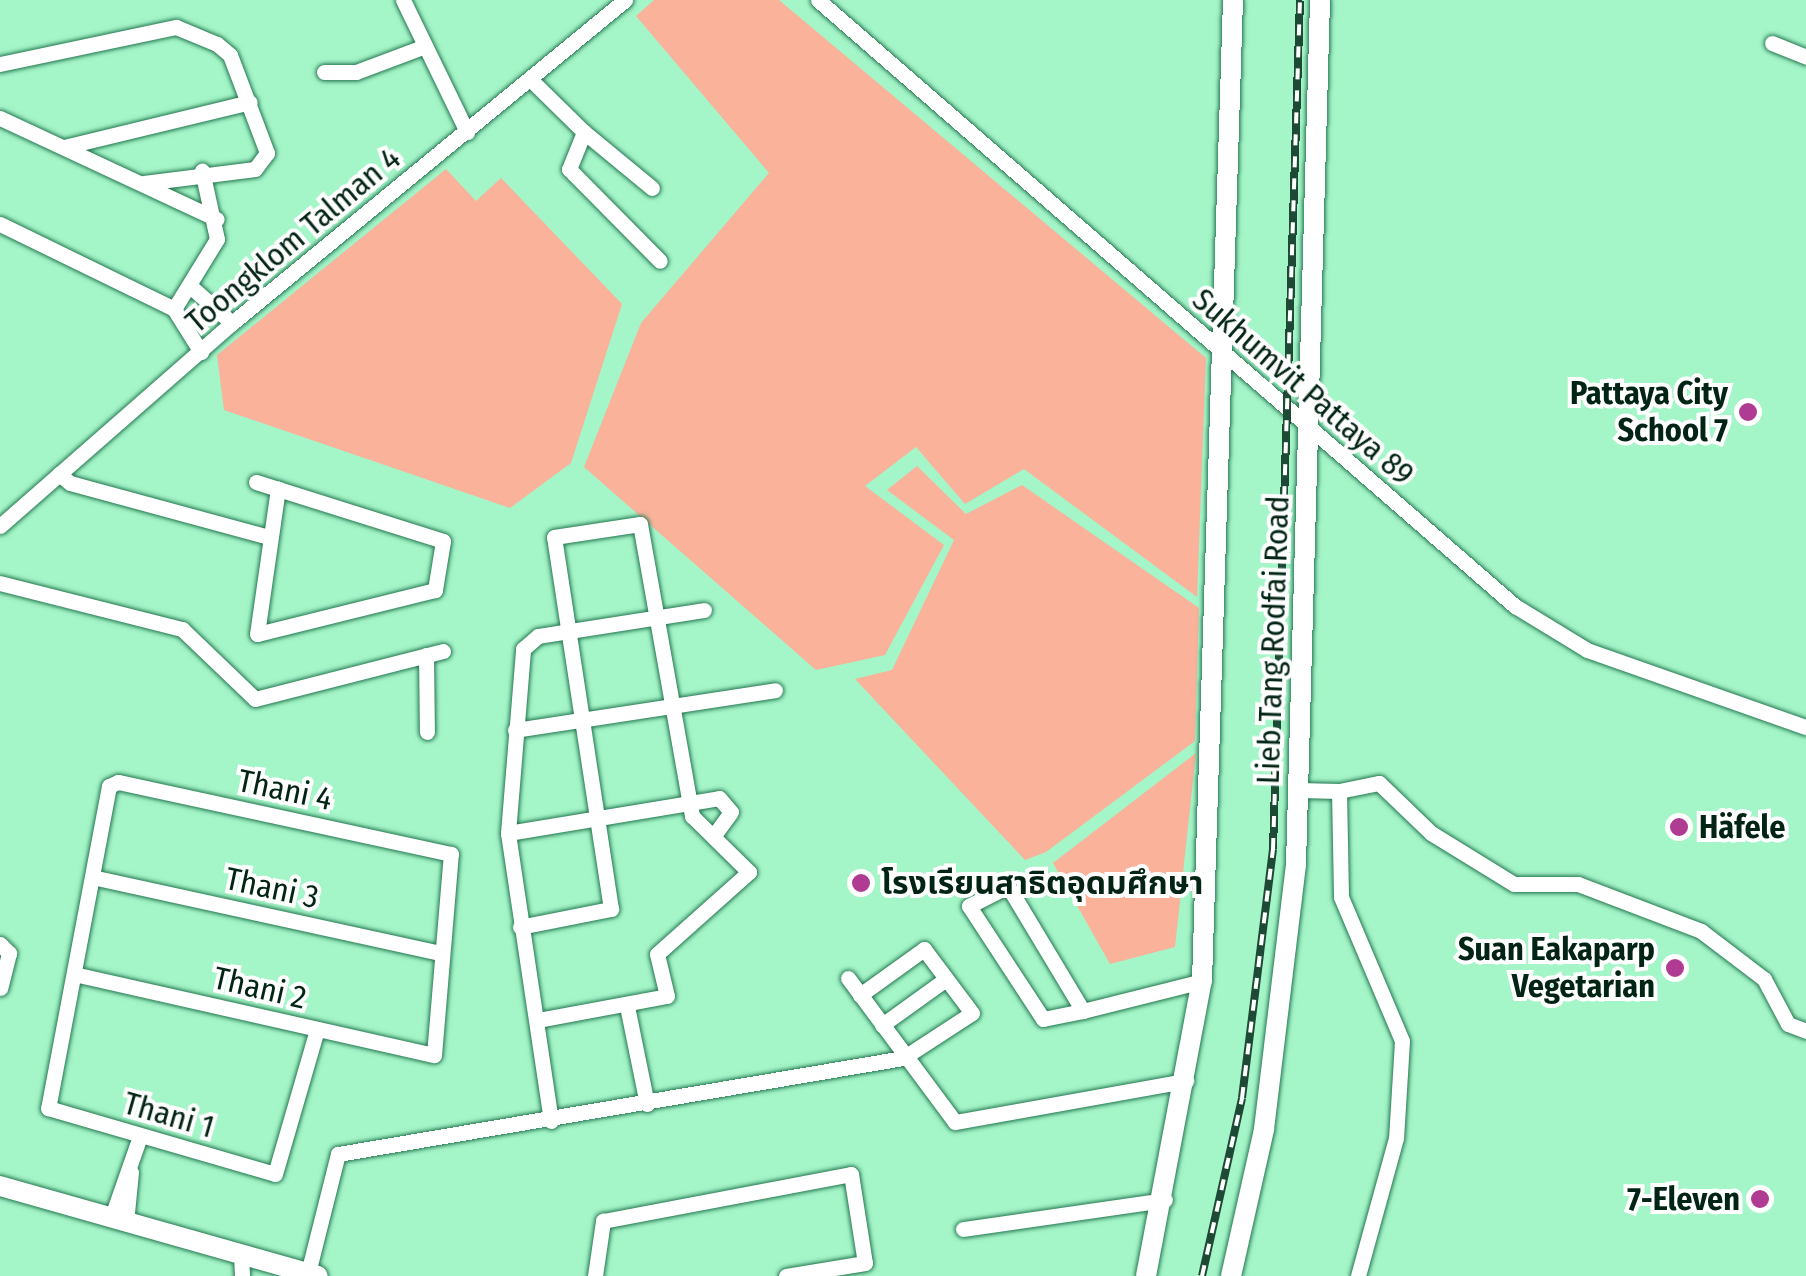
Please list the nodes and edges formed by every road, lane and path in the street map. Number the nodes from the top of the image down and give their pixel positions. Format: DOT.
graph roads {
  1 [pos="403,0"];
  2 [pos="625,0"];
  3 [pos="818,0"];
  4 [pos="1233,0"];
  5 [pos="1320,0"];
  6 [pos="1772,43"];
  7 [pos="425,46"];
  8 [pos="1806,57"];
  9 [pos="0,64"];
  10 [pos="324,72"];
  11 [pos="530,79"];
  12 [pos="250,102"];
  13 [pos="0,118"];
  14 [pos="467,132"];
  15 [pos="584,132"];
  16 [pos="63,147"];
  17 [pos="202,172"];
  18 [pos="144,183"];
  19 [pos="652,188"];
  20 [pos="217,219"];
  21 [pos="0,224"];
  22 [pos="660,261"];
  23 [pos="190,286"];
  24 [pos="174,309"];
  25 [pos="232,323"];
  26 [pos="201,352"];
  27 [pos="1223,355"];
  28 [pos="1309,426"];
  29 [pos="60,474"];
  30 [pos="256,482"];
  31 [pos="278,489"];
  32 [pos="0,526"];
  33 [pos="269,537"];
  34 [pos="0,584"];
  35 [pos="704,610"];
  36 [pos="660,613"];
  37 [pos="567,630"];
  38 [pos="443,651"];
  39 [pos="426,655"];
  40 [pos="774,690"];
  41 [pos="677,709"];
  42 [pos="584,723"];
  43 [pos="1806,727"];
  44 [pos="515,730"];
  45 [pos="427,732"];
  46 [pos="1300,790"];
  47 [pos="1339,790"];
  48 [pos="694,803"];
  49 [pos="598,819"];
  50 [pos="508,833"];
  51 [pos="714,835"];
  52 [pos="92,877"];
  53 [pos="520,927"];
  54 [pos="0,944"];
  55 [pos="441,953"];
  56 [pos="74,974"];
  57 [pos="848,978"];
  58 [pos="946,980"];
  59 [pos="1202,981"];
  60 [pos="0,988"];
  61 [pos="860,995"];
  62 [pos="628,1006"];
  63 [pos="1083,1011"];
  64 [pos="537,1020"];
  65 [pos="882,1025"];
  66 [pos="317,1029"];
  67 [pos="1806,1031"];
  68 [pos="903,1058"];
  69 [pos="1186,1081"];
  70 [pos="648,1104"];
  71 [pos="552,1121"];
  72 [pos="140,1136"];
  73 [pos="0,1186"];
  74 [pos="1166,1200"];
  75 [pos="118,1221"];
  76 [pos="963,1229"];
  77 [pos="242,1266"];
  78 [pos="312,1275"];
  79 [pos="595,1276"];
  80 [pos="786,1276"];
  81 [pos="1146,1276"];
  82 [pos="1231,1276"];
  83 [pos="1358,1276"];
  1 -- 7 [label="street"];
  2 -- 11 [label="street, Toongklom Talman 4"];
  3 -- 27 [label="street, Sukhumvit Pattaya 89"];
  4 -- 27 [label="street, Lieb Tang Rodfai Road"];
  5 -- 28 [label="street, Lieb Tang Rodfai Road"];
  6 -- 8 [label="street"];
  7 -- 10 [label="street"];
  7 -- 14 [label="street"];
  9 -- 12 [label="street"];
  11 -- 14 [label="street, Toongklom Talman 4"];
  11 -- 15 [label="street"];
  12 -- 16 [label="street"];
  12 -- 17 [label="street"];
  13 -- 16 [label="street"];
  14 -- 25 [label="street, Toongklom Talman 4"];
  15 -- 19 [label="street"];
  15 -- 22 [label="street"];
  16 -- 18 [label="street"];
  17 -- 18 [label="street"];
  17 -- 20 [label="street"];
  18 -- 20 [label="street"];
  20 -- 23 [label="street"];
  21 -- 24 [label="street"];
  23 -- 24 [label="street"];
  23 -- 25 [label="street"];
  24 -- 26 [label="street"];
  25 -- 26 [label="street, Toongklom Talman 4"];
  26 -- 29 [label="street, Toongklom Talman 4"];
  27 -- 28 [label="street, Sukhumvit Pattaya 89"];
  27 -- 59 [label="street, Lieb Tang Rodfai Road"];
  28 -- 43 [label="street, Sukhumvit Pattaya 89"];
  28 -- 46 [label="street, Lieb Tang Rodfai Road"];
  29 -- 32 [label="street, Toongklom Talman 4"];
  29 -- 33 [label="street"];
  30 -- 31 [label="street"];
  31 -- 33 [label="street"];
  31 -- 33 [label="street"];
  34 -- 39 [label="street"];
  35 -- 36 [label="street"];
  36 -- 37 [label="street"];
  36 -- 37 [label="street"];
  36 -- 41 [label="street"];
  37 -- 42 [label="street"];
  37 -- 44 [label="street"];
  38 -- 39 [label="street"];
  39 -- 45 [label="street"];
  40 -- 41 [label="street"];
  41 -- 42 [label="street"];
  41 -- 48 [label="street"];
  42 -- 44 [label="street"];
  42 -- 49 [label="street"];
  44 -- 50 [label="street"];
  46 -- 47 [label="street"];
  46 -- 82 [label="street, Lieb Tang Rodfai Road"];
  47 -- 67 [label="street"];
  47 -- 83 [label="street"];
  48 -- 49 [label="street"];
  48 -- 51 [label="street"];
  48 -- 51 [label="street"];
  49 -- 50 [label="street"];
  49 -- 53 [label="street"];
  50 -- 53 [label="street"];
  51 -- 62 [label="street"];
  52 -- 55 [label="street, Thani 3"];
  52 -- 55 [label="street, Thani 4"];
  52 -- 56 [label="street"];
  53 -- 64 [label="street"];
  54 -- 60 [label="street"];
  55 -- 66 [label="street, Thani 2"];
  56 -- 66 [label="street, Thani 2"];
  56 -- 72 [label="street, Thani 1"];
  57 -- 61 [label="street"];
  58 -- 61 [label="street"];
  58 -- 65 [label="street"];
  58 -- 68 [label="street"];
  59 -- 63 [label="street"];
  59 -- 69 [label="street, Lieb Tang Rodfai Road"];
  61 -- 65 [label="street"];
  62 -- 64 [label="street"];
  62 -- 70 [label="street"];
  63 -- 63 [label="street"];
  64 -- 71 [label="street"];
  65 -- 68 [label="street"];
  66 -- 72 [label="street, Thani 1"];
  68 -- 69 [label="street"];
  68 -- 70 [label="street"];
  69 -- 74 [label="street, Lieb Tang Rodfai Road"];
  70 -- 71 [label="street"];
  71 -- 78 [label="street"];
  72 -- 75 [label="street"];
  73 -- 75 [label="street"];
  74 -- 76 [label="street"];
  74 -- 81 [label="street, Lieb Tang Rodfai Road"];
  75 -- 77 [label="street"];
  77 -- 78 [label="street"];
  79 -- 80 [label="street"];
}
